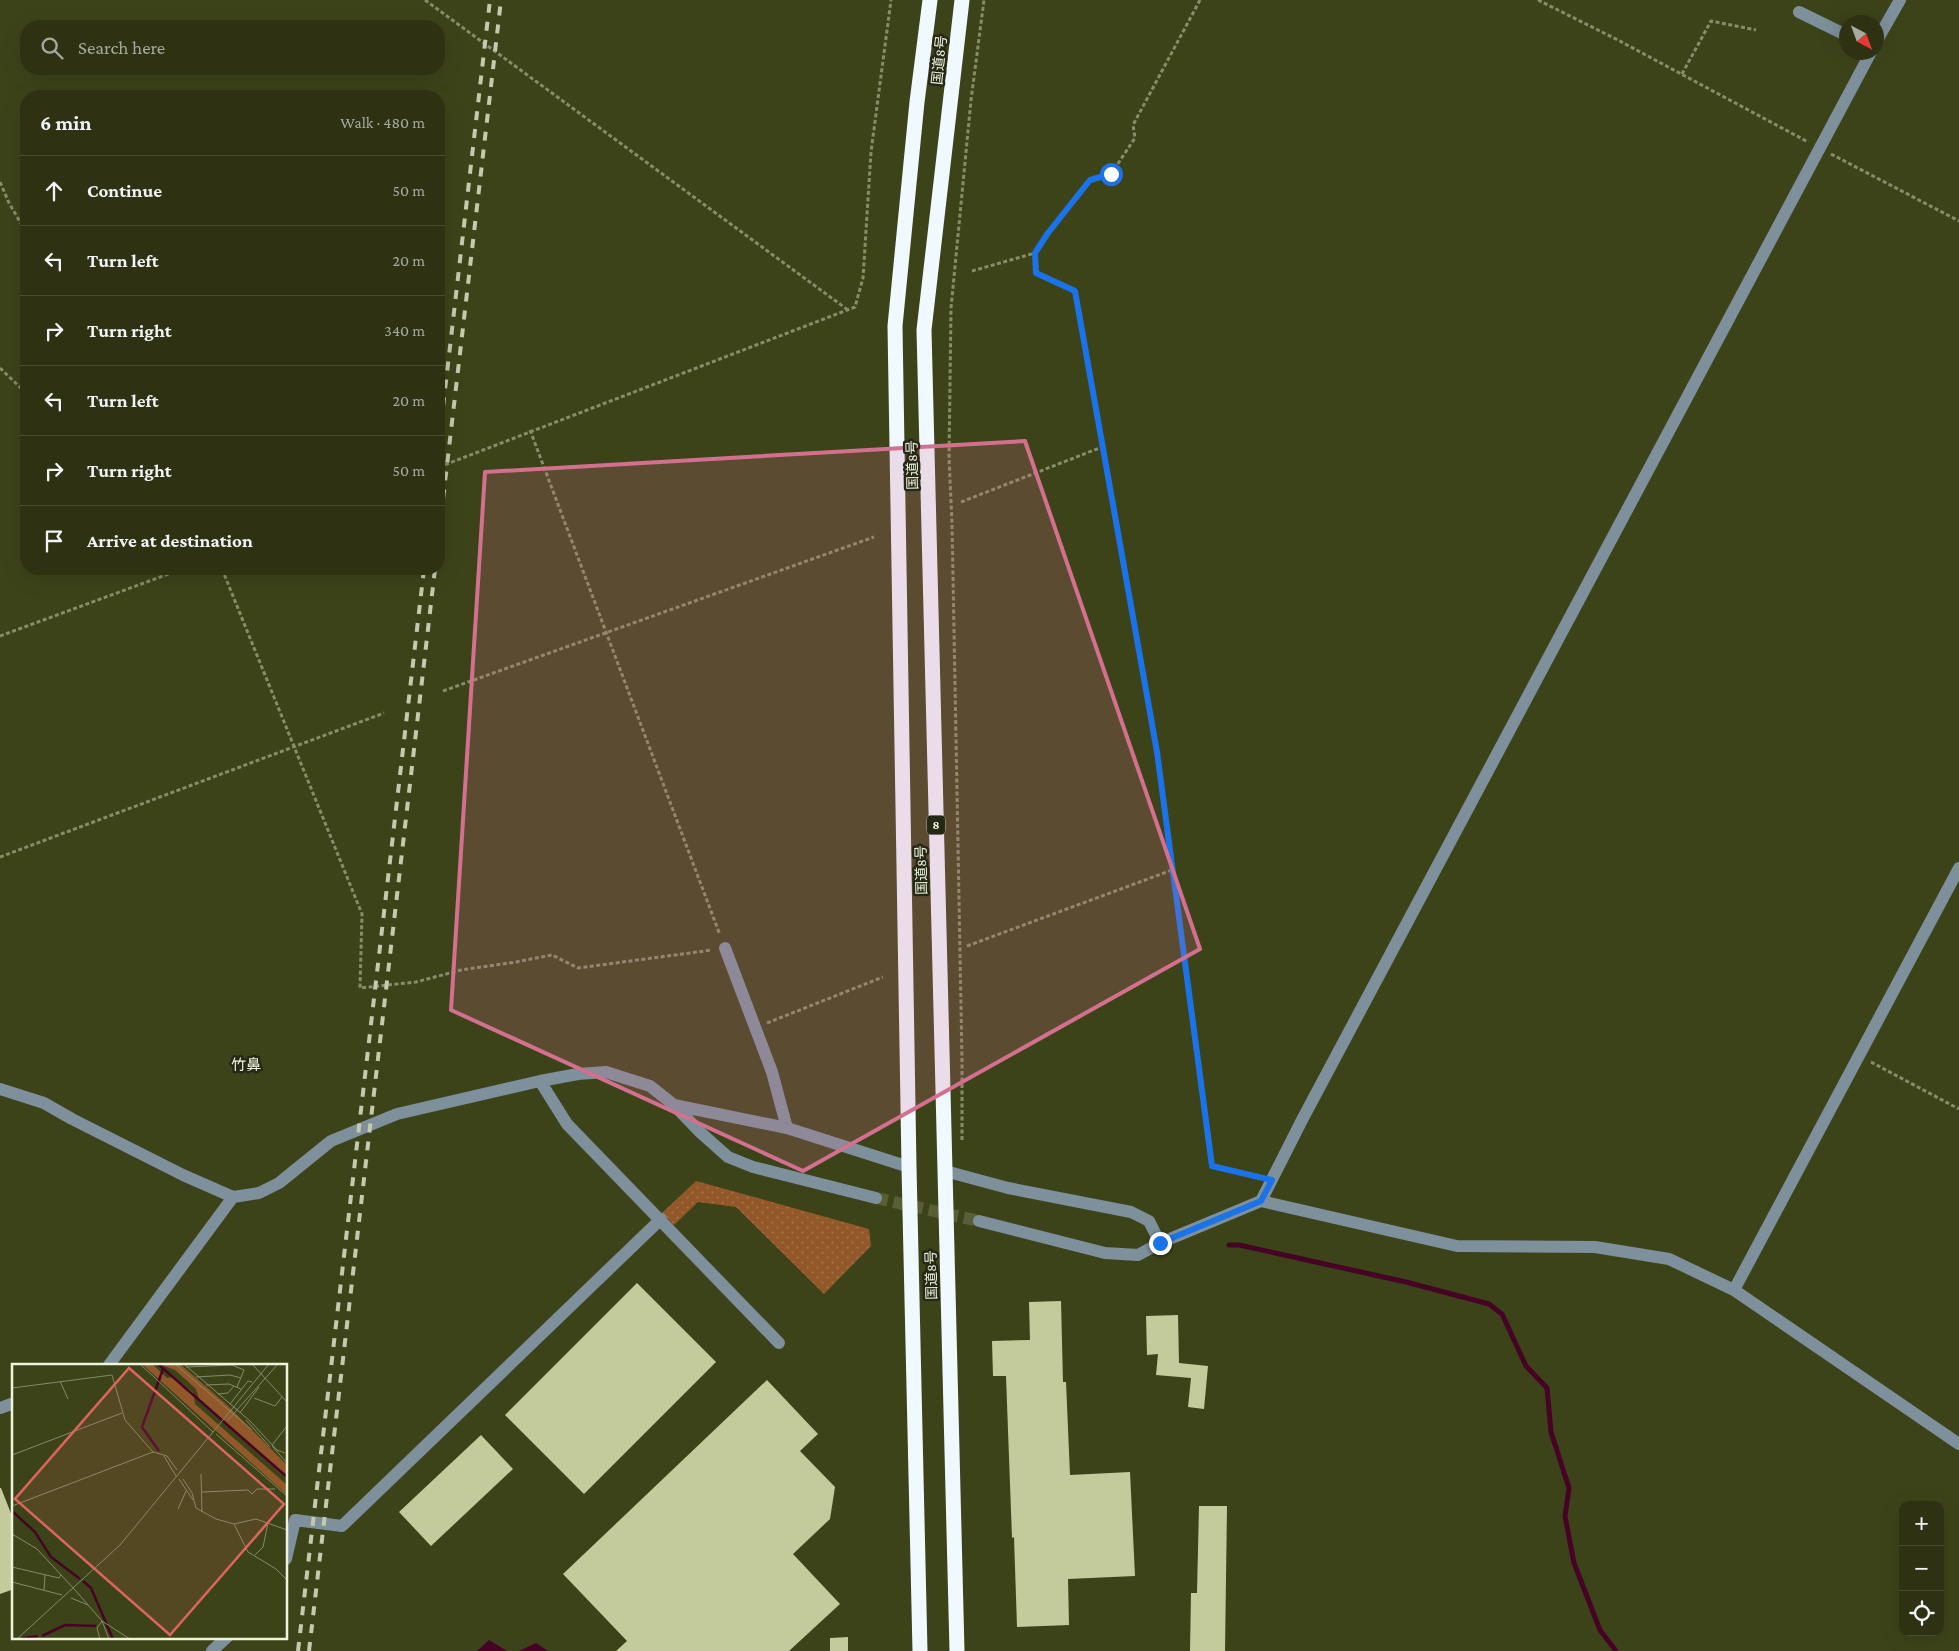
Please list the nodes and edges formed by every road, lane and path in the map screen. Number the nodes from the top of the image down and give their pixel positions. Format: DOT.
graph roads {
  1 [pos="425,0"];
  2 [pos="891,0"];
  3 [pos="930,0"];
  4 [pos="962,0"];
  5 [pos="984,0"];
  6 [pos="1200,0"];
  7 [pos="1538,0"];
  8 [pos="1900,0"];
  9 [pos="1799,12"];
  10 [pos="1884,28"];
  11 [pos="1756,30"];
  12 [pos="1839,32"];
  13 [pos="1867,60"];
  14 [pos="1682,74"];
  15 [pos="1818,148"];
  16 [pos="0,182"];
  17 [pos="1959,221"];
  18 [pos="20,222"];
  19 [pos="1035,253"];
  20 [pos="972,271"];
  21 [pos="848,310"];
  22 [pos="0,368"];
  23 [pos="20,387"];
  24 [pos="530,430"];
  25 [pos="1102,447"];
  26 [pos="445,465"];
  27 [pos="961,502"];
  28 [pos="874,537"];
  29 [pos="166,575"];
  30 [pos="224,575"];
  31 [pos="605,632"];
  32 [pos="0,636"];
  33 [pos="443,690"];
  34 [pos="384,713"];
  35 [pos="294,748"];
  36 [pos="0,857"];
  37 [pos="1959,868"];
  38 [pos="1172,870"];
  39 [pos="967,946"];
  40 [pos="725,948"];
  41 [pos="883,977"];
  42 [pos="755,1028"];
  43 [pos="1858,1055"];
  44 [pos="540,1081"];
  45 [pos="0,1090"];
  46 [pos="674,1105"];
  47 [pos="1959,1109"];
  48 [pos="787,1128"];
  49 [pos="962,1147"];
  50 [pos="909,1167"];
  51 [pos="945,1171"];
  52 [pos="1272,1180"];
  53 [pos="233,1197"];
  54 [pos="876,1198"];
  55 [pos="1261,1201"];
  56 [pos="661,1219"];
  57 [pos="979,1221"];
  58 [pos="1160,1243"];
  59 [pos="1734,1290"];
  60 [pos="779,1343"];
  61 [pos="111,1364"];
  62 [pos="12,1404"];
  63 [pos="0,1408"];
  64 [pos="1959,1444"];
  65 [pos="288,1550"];
  66 [pos="225,1638"];
  67 [pos="212,1651"];
  68 [pos="920,1651"];
  69 [pos="957,1651"];
  1 -- 21 [label="path"];
  2 -- 21 [label="path"];
  3 -- 50 [label="highway, 国道8号"];
  4 -- 51 [label="highway, 国道8号 / 8"];
  5 -- 49 [label="path"];
  6 -- 19 [label="path"];
  7 -- 14 [label="path"];
  8 -- 10 [label="street"];
  9 -- 12 [label="street"];
  11 -- 14 [label="path"];
  13 -- 15 [label="street"];
  14 -- 15 [label="path"];
  15 -- 17 [label="path"];
  15 -- 52 [label="street"];
  16 -- 18 [label="path"];
  19 -- 20 [label="path"];
  19 -- 25 [label="path"];
  21 -- 24 [label="path"];
  22 -- 23 [label="path"];
  24 -- 26 [label="path"];
  24 -- 31 [label="path"];
  25 -- 27 [label="path"];
  25 -- 38 [label="path"];
  28 -- 31 [label="path"];
  29 -- 32 [label="path"];
  30 -- 35 [label="path"];
  31 -- 33 [label="path"];
  31 -- 40 [label="path"];
  34 -- 35 [label="path"];
  35 -- 36 [label="path"];
  35 -- 40 [label="path"];
  37 -- 43 [label="street"];
  38 -- 39 [label="path"];
  38 -- 52 [label="path"];
  40 -- 42 [label="street"];
  41 -- 42 [label="path"];
  42 -- 48 [label="street"];
  43 -- 47 [label="path"];
  43 -- 59 [label="street"];
  44 -- 46 [label="street"];
  44 -- 53 [label="street"];
  44 -- 56 [label="street"];
  45 -- 53 [label="street"];
  46 -- 48 [label="street"];
  46 -- 54 [label="street"];
  48 -- 50 [label="street"];
  50 -- 68 [label="highway, 国道8号"];
  51 -- 58 [label="street"];
  51 -- 69 [label="highway, 国道8号 / 8"];
  52 -- 55 [label="street"];
  53 -- 61 [label="street"];
  55 -- 58 [label="street"];
  55 -- 59 [label="street"];
  56 -- 60 [label="street"];
  56 -- 65 [label="street"];
  57 -- 58 [label="street"];
  59 -- 64 [label="street"];
  62 -- 63 [label="street"];
  66 -- 67 [label="street"];
}
